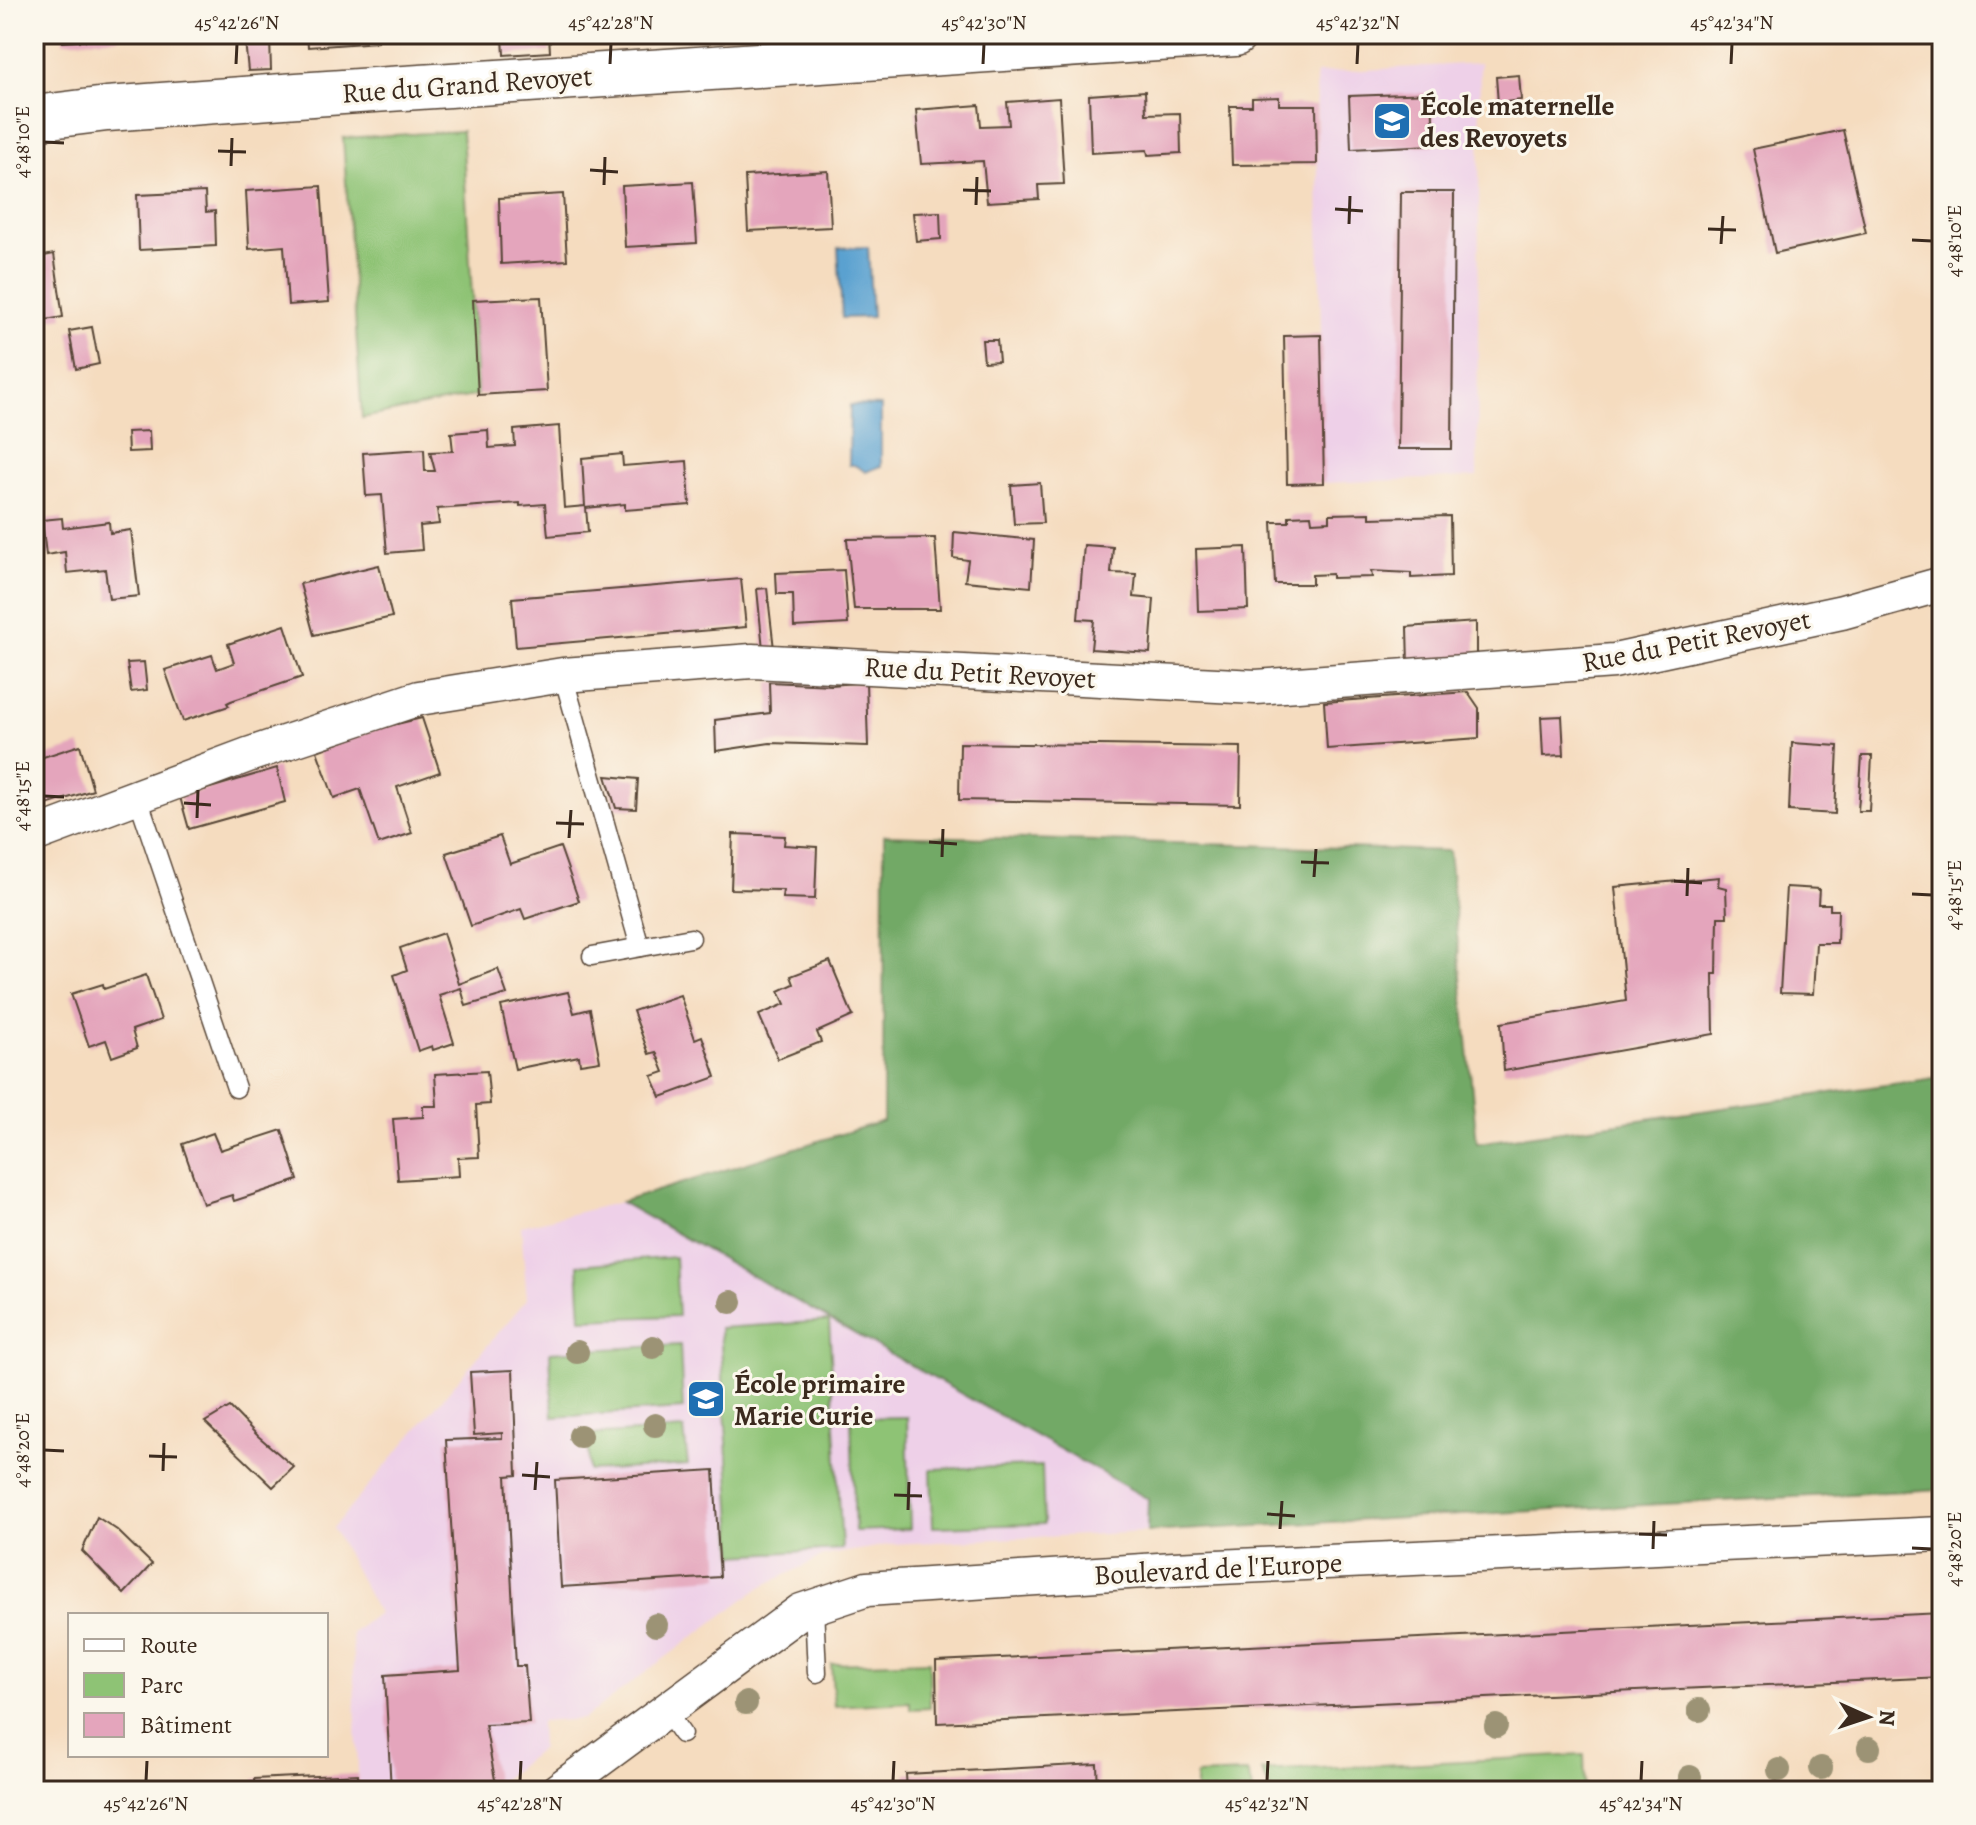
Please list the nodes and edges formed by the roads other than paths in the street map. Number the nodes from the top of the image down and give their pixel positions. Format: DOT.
graph roads {
  1 [pos="1235,34"];
  2 [pos="34,118"];
  3 [pos="1942,584"];
  4 [pos="563,675"];
  5 [pos="137,795"];
  6 [pos="34,835"];
  7 [pos="691,938"];
  8 [pos="640,947"];
  9 [pos="592,956"];
  10 [pos="236,1088"];
  11 [pos="1942,1534"];
  12 [pos="814,1607"];
  13 [pos="817,1673"];
  14 [pos="557,1791"];
  1 -- 2 [label="street, Rue du Grand Revoyet"];
  3 -- 4 [label="street, Rue du Petit Revoyet"];
  4 -- 5 [label="street, Rue du Petit Revoyet"];
  4 -- 8 [label="lane"];
  5 -- 6 [label="street, Rue du Petit Revoyet"];
  5 -- 10 [label="lane"];
  7 -- 8 [label="lane"];
  8 -- 9 [label="lane"];
  11 -- 12 [label="street, Boulevard de l'Europe"];
  12 -- 13 [label="lane"];
  12 -- 14 [label="street, Boulevard de l'Europe"];
}
